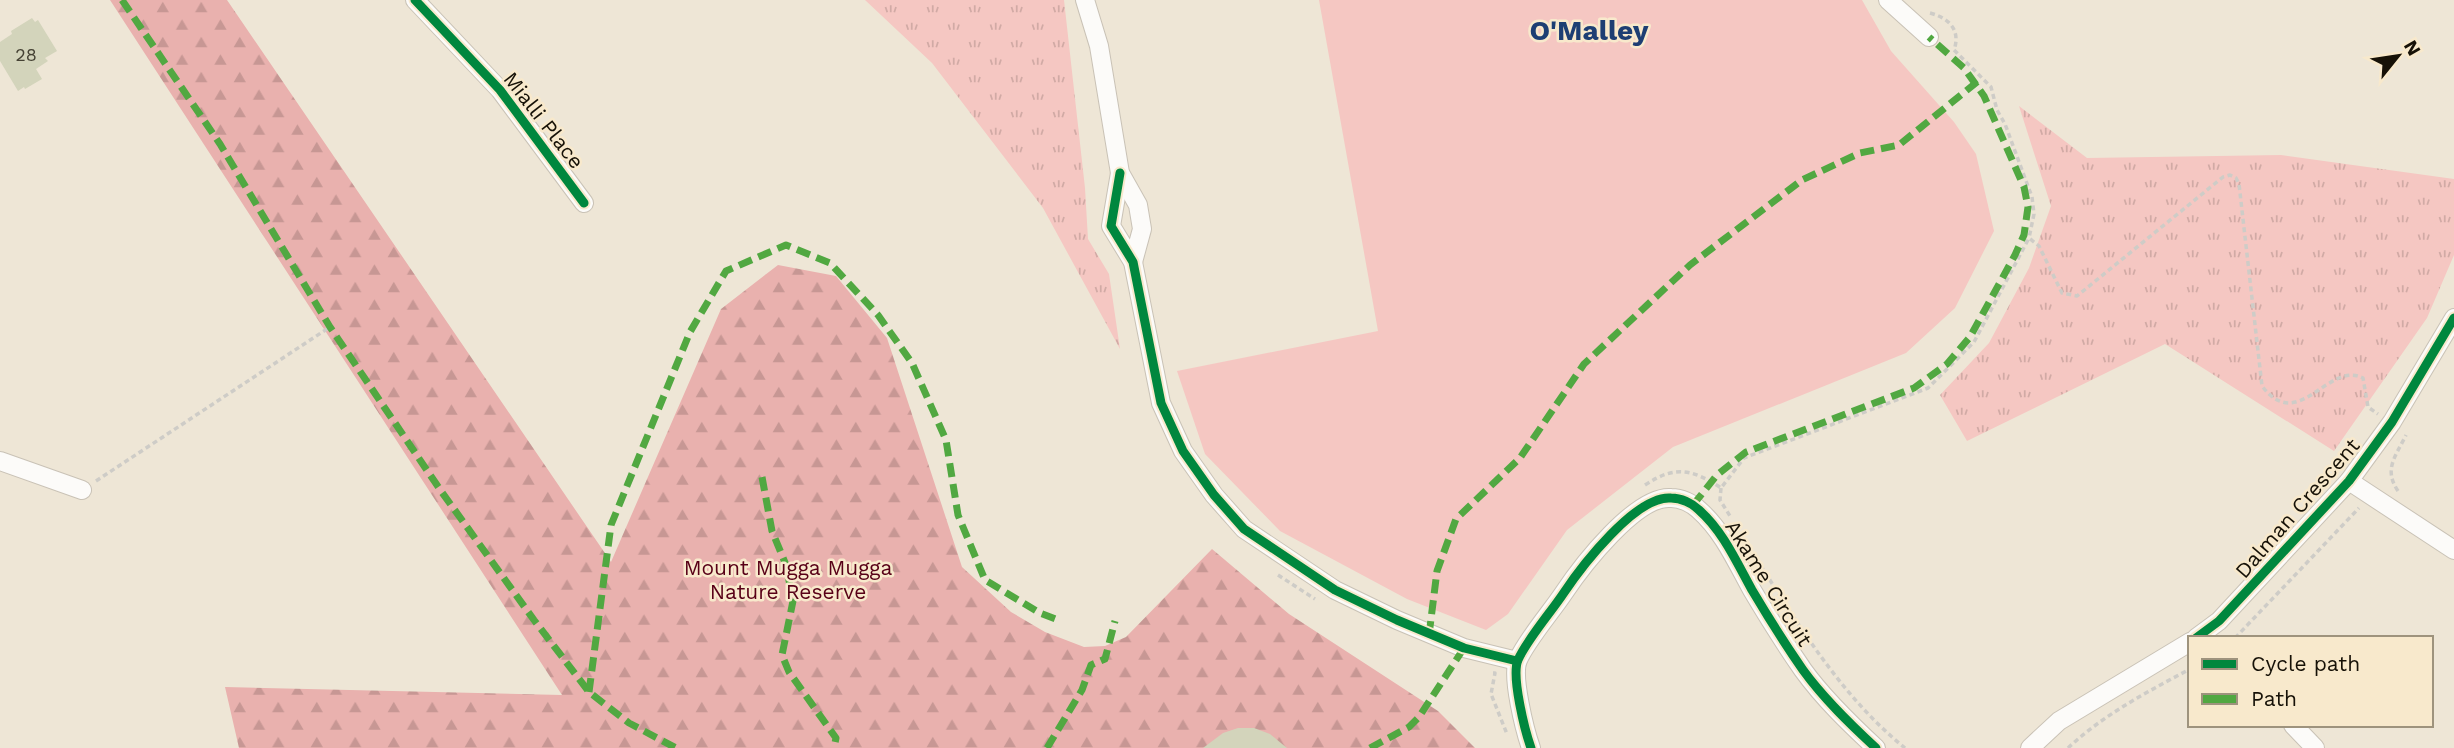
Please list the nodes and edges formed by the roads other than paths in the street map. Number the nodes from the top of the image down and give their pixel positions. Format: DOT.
graph roads {
  1 [pos="415,0"];
  2 [pos="1085,0"];
  3 [pos="1888,0"];
  4 [pos="1929,37"];
  5 [pos="1120,173"];
  6 [pos="584,202"];
  7 [pos="1133,262"];
  8 [pos="2454,318"];
  9 [pos="0,460"];
  10 [pos="2349,481"];
  11 [pos="82,490"];
  12 [pos="2454,550"];
  13 [pos="2205,636"];
  14 [pos="2188,643"];
  15 [pos="1504,664"];
  16 [pos="2296,727"];
  17 [pos="1531,748"];
  18 [pos="1876,748"];
  19 [pos="2030,748"];
  20 [pos="2315,748"];
  1 -- 6 [label="street, Mialli Place"];
  2 -- 5 [label="street"];
  3 -- 4 [label="street"];
  5 -- 7 [label="street"];
  5 -- 7 [label="street"];
  7 -- 15 [label="street"];
  8 -- 10 [label="street, Dalman Crescent"];
  9 -- 11 [label="street"];
  10 -- 12 [label="street"];
  10 -- 13 [label="street, Dalman Crescent"];
  14 -- 19 [label="street"];
  15 -- 17 [label="street"];
  15 -- 18 [label="street, Akame Circuit"];
  16 -- 20 [label="street"];
}
